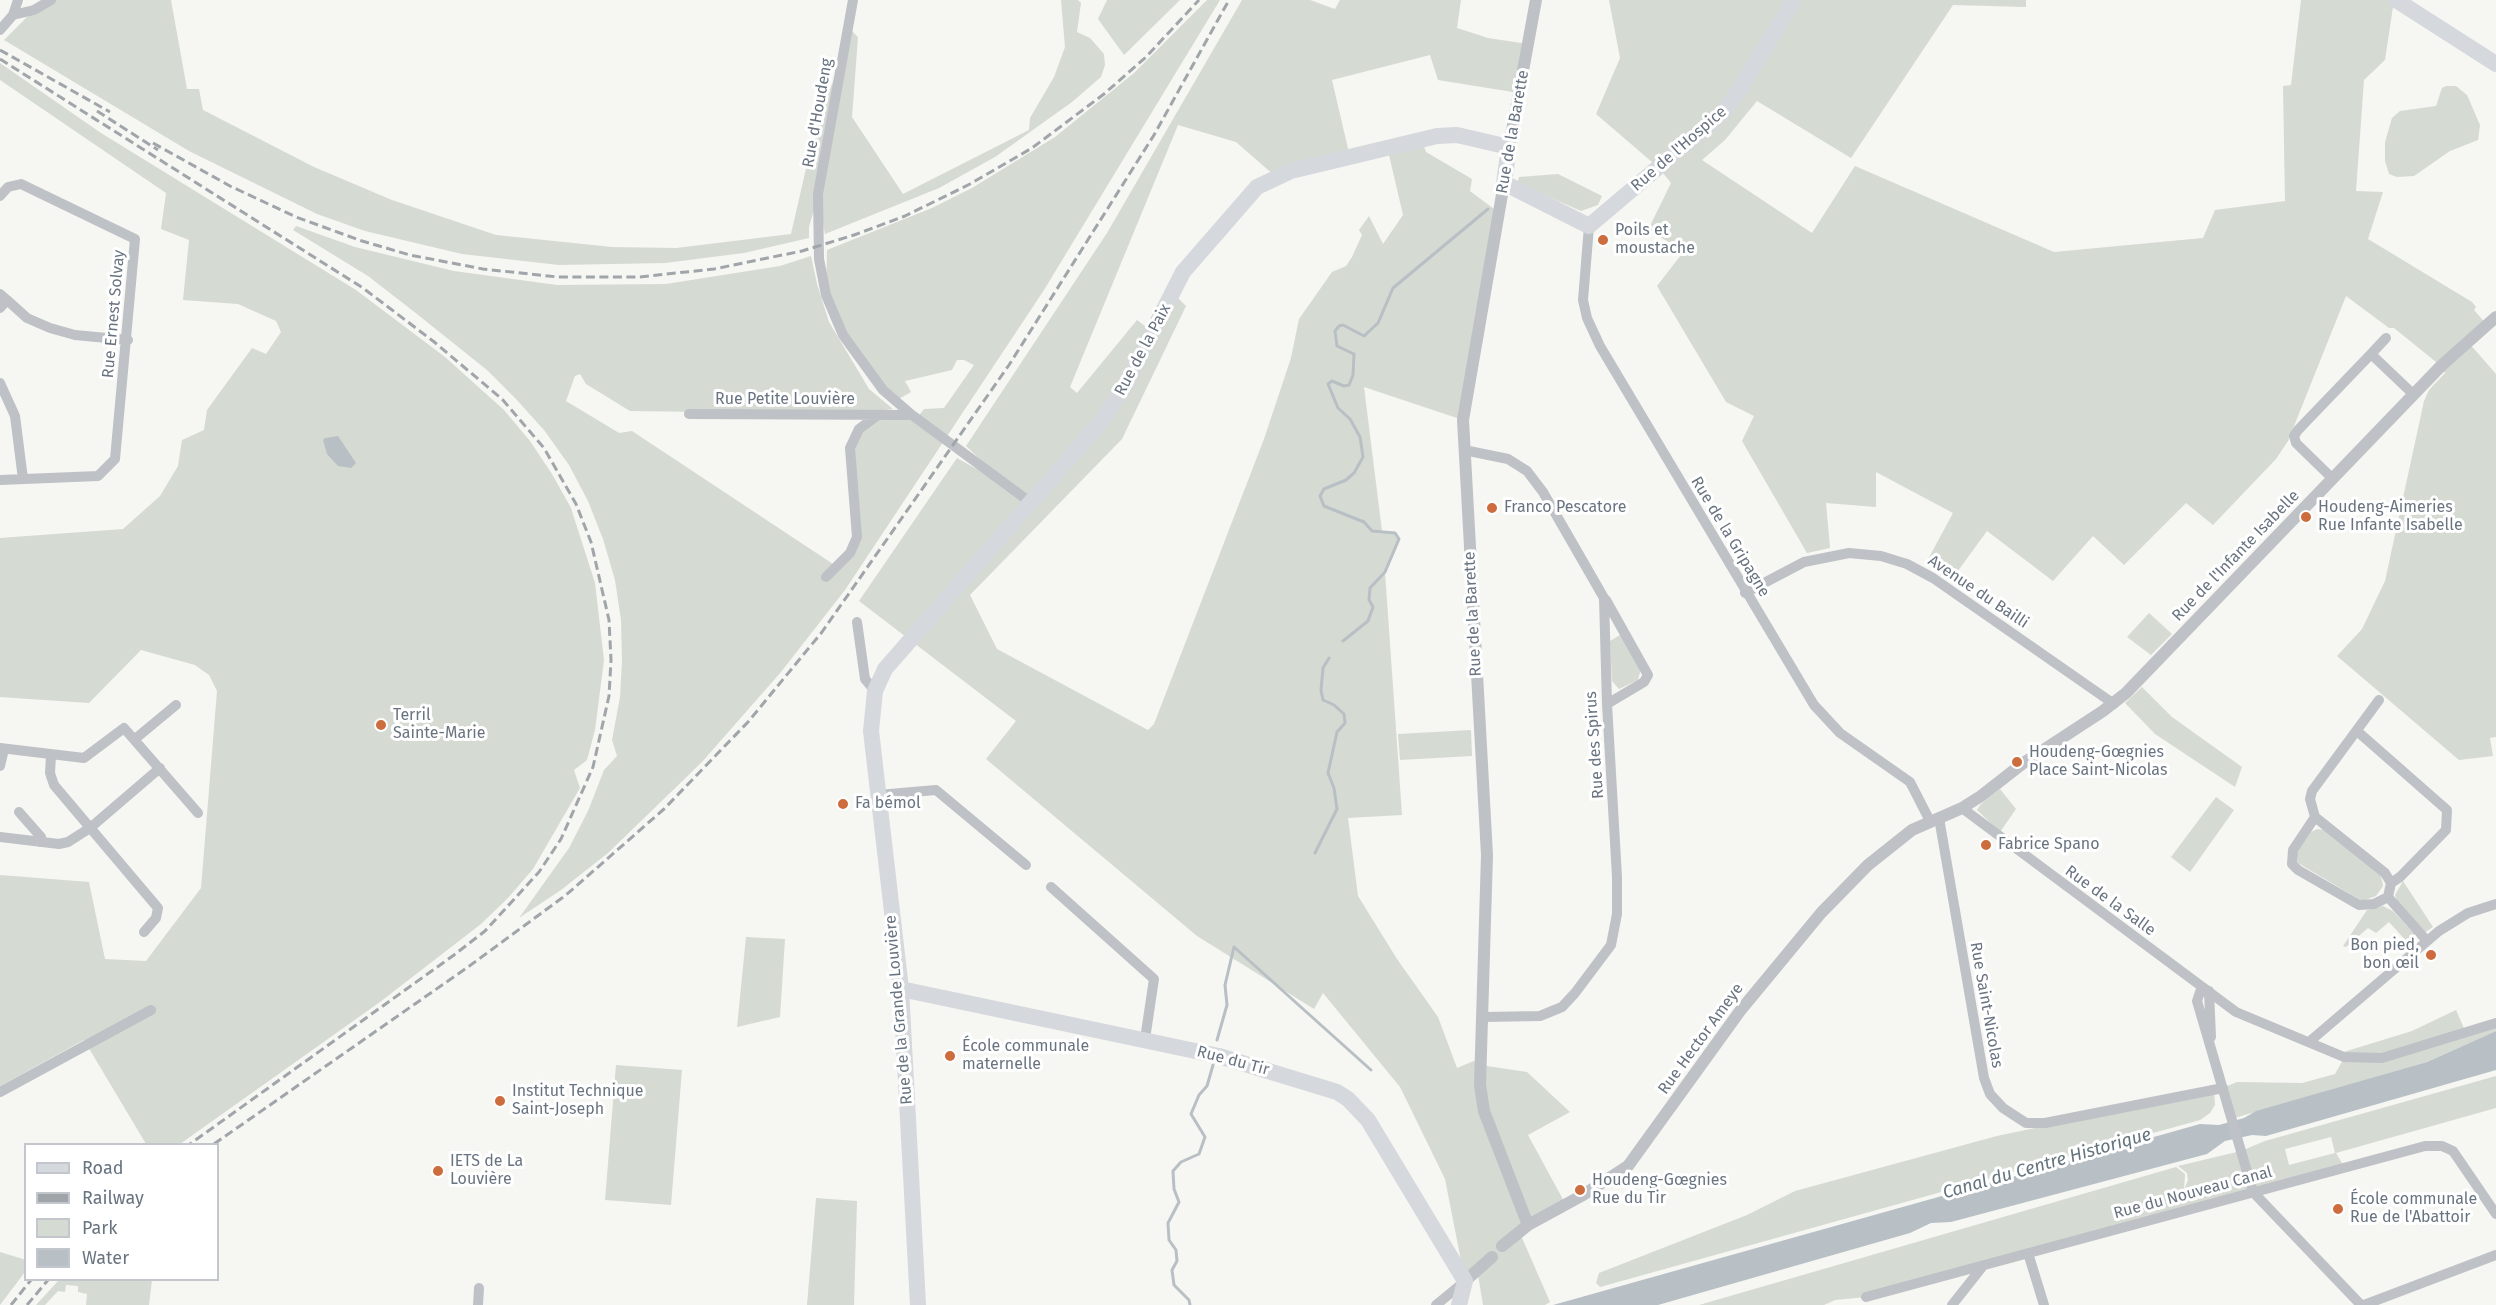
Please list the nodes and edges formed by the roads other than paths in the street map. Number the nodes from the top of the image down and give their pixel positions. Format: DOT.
graph roads {
  1 [pos="18,0"];
  2 [pos="51,0"];
  3 [pos="853,0"];
  4 [pos="1536,0"];
  5 [pos="1794,0"];
  6 [pos="2396,0"];
  7 [pos="11,18"];
  8 [pos="0,30"];
  9 [pos="2496,64"];
  10 [pos="1509,147"];
  11 [pos="1504,183"];
  12 [pos="0,196"];
  13 [pos="1589,226"];
  14 [pos="2,301"];
  15 [pos="2496,317"];
  16 [pos="2386,338"];
  17 [pos="128,340"];
  18 [pos="2370,354"];
  19 [pos="0,383"];
  20 [pos="2413,394"];
  21 [pos="689,414"];
  22 [pos="880,414"];
  23 [pos="912,415"];
  24 [pos="1464,450"];
  25 [pos="2333,478"];
  26 [pos="23,479"];
  27 [pos="0,480"];
  28 [pos="1030,502"];
  29 [pos="826,577"];
  30 [pos="1746,593"];
  31 [pos="1604,598"];
  32 [pos="856,622"];
  33 [pos="875,691"];
  34 [pos="2379,700"];
  35 [pos="1607,704"];
  36 [pos="2114,704"];
  37 [pos="176,705"];
  38 [pos="871,716"];
  39 [pos="2356,731"];
  40 [pos="135,739"];
  41 [pos="2,749"];
  42 [pos="51,755"];
  43 [pos="0,766"];
  44 [pos="160,768"];
  45 [pos="878,795"];
  46 [pos="1962,808"];
  47 [pos="19,812"];
  48 [pos="198,813"];
  49 [pos="2315,817"];
  50 [pos="1934,820"];
  51 [pos="90,828"];
  52 [pos="0,837"];
  53 [pos="40,842"];
  54 [pos="1026,865"];
  55 [pos="2391,883"];
  56 [pos="1051,887"];
  57 [pos="2388,897"];
  58 [pos="2496,904"];
  59 [pos="144,932"];
  60 [pos="2427,941"];
  61 [pos="2184,973"];
  62 [pos="901,989"];
  63 [pos="2209,991"];
  64 [pos="2197,1001"];
  65 [pos="151,1010"];
  66 [pos="2236,1012"];
  67 [pos="1483,1017"];
  68 [pos="2211,1022"];
  69 [pos="2496,1023"];
  70 [pos="1145,1039"];
  71 [pos="2309,1042"];
  72 [pos="2212,1049"];
  73 [pos="2223,1088"];
  74 [pos="0,1092"];
  75 [pos="2253,1192"];
  76 [pos="2496,1214"];
  77 [pos="1528,1225"];
  78 [pos="1502,1246"];
  79 [pos="2028,1253"];
  80 [pos="2496,1255"];
  81 [pos="1492,1257"];
  82 [pos="1983,1265"];
  83 [pos="1465,1281"];
  84 [pos="479,1288"];
  85 [pos="1866,1297"];
  86 [pos="478,1305"];
  87 [pos="918,1305"];
  88 [pos="1436,1305"];
  89 [pos="1459,1305"];
  90 [pos="1952,1305"];
  91 [pos="2044,1305"];
  92 [pos="2363,1305"];
  1 -- 7 [label="street"];
  2 -- 7 [label="street"];
  3 -- 23 [label="street, Rue d'Houdeng"];
  4 -- 10 [label="street, Rue de la Barette"];
  5 -- 13 [label="main road, Rue de l'Hospice"];
  6 -- 9 [label="main road"];
  7 -- 8 [label="street"];
  10 -- 11 [label="main road, Rue de la Barette"];
  10 -- 28 [label="main road, Rue de la Paix"];
  11 -- 13 [label="main road"];
  11 -- 24 [label="street, Rue de la Barette"];
  12 -- 17 [label="street, Rue Ernest Solvay"];
  13 -- 30 [label="street, Rue de la Gripagne"];
  14 -- 17 [label="street"];
  15 -- 20 [label="street, Rue de l'Infante Isabelle"];
  16 -- 18 [label="street"];
  17 -- 26 [label="street, Rue Ernest Solvay"];
  18 -- 20 [label="street"];
  18 -- 25 [label="street"];
  19 -- 26 [label="street"];
  20 -- 25 [label="street, Rue de l'Infante Isabelle"];
  21 -- 22 [label="street, Rue Petite Louvière"];
  22 -- 23 [label="street, Rue Petite Louvière"];
  22 -- 29 [label="street, Rue Petite Louvière"];
  23 -- 28 [label="street, Rue d'Houdeng"];
  24 -- 31 [label="street, Rue des Spirus"];
  24 -- 67 [label="street, Rue de la Barette"];
  25 -- 36 [label="street, Rue de l'Infante Isabelle"];
  26 -- 27 [label="street"];
  28 -- 33 [label="main road, Rue de la Paix"];
  30 -- 36 [label="street, Avenue du Bailli"];
  30 -- 50 [label="street, Rue de la Gripagne"];
  31 -- 35 [label="street, Rue des Spirus"];
  31 -- 35 [label="street"];
  32 -- 33 [label="street"];
  33 -- 38 [label="main road, Rue de la Paix"];
  34 -- 39 [label="street"];
  35 -- 67 [label="street, Rue des Spirus"];
  36 -- 46 [label="street, Rue de l'Infante Isabelle"];
  37 -- 40 [label="street"];
  38 -- 45 [label="main road, Rue de la Grande Louvière"];
  39 -- 49 [label="street"];
  39 -- 55 [label="street"];
  40 -- 42 [label="street"];
  40 -- 44 [label="street"];
  41 -- 42 [label="street"];
  41 -- 43 [label="street"];
  42 -- 51 [label="street"];
  44 -- 48 [label="street"];
  44 -- 51 [label="street"];
  45 -- 54 [label="street"];
  45 -- 62 [label="main road, Rue de la Grande Louvière"];
  46 -- 50 [label="street, Rue de l'Infante Isabelle"];
  46 -- 61 [label="street, Rue de la Salle"];
  47 -- 53 [label="street"];
  49 -- 55 [label="street"];
  49 -- 57 [label="street"];
  50 -- 73 [label="street, Rue Saint-Nicolas"];
  50 -- 77 [label="street, Rue Hector Ameye"];
  51 -- 53 [label="street"];
  51 -- 59 [label="street"];
  52 -- 53 [label="street"];
  55 -- 57 [label="street"];
  56 -- 70 [label="street"];
  57 -- 60 [label="street"];
  58 -- 60 [label="street"];
  60 -- 71 [label="street"];
  61 -- 63 [label="street, Rue de la Salle"];
  61 -- 64 [label="street, Rue de la Salle"];
  62 -- 70 [label="main road, Rue du Tir"];
  62 -- 87 [label="main road, Rue de la Grande Louvière"];
  63 -- 64 [label="street"];
  63 -- 66 [label="street"];
  63 -- 68 [label="street, Rue de la Salle"];
  64 -- 72 [label="street, Rue de la Salle"];
  65 -- 74 [label="street"];
  66 -- 68 [label="street"];
  66 -- 71 [label="street"];
  67 -- 77 [label="street, Rue de la Barette"];
  68 -- 72 [label="street, Rue de la Salle"];
  69 -- 71 [label="street"];
  70 -- 83 [label="main road, Rue du Tir"];
  72 -- 73 [label="street, Rue de la Salle"];
  73 -- 75 [label="street, Rue de la Salle"];
  75 -- 76 [label="street, Rue du Nouveau Canal"];
  75 -- 79 [label="street, Rue du Nouveau Canal"];
  75 -- 92 [label="street"];
  77 -- 78 [label="street, Rue Hector Ameye"];
  79 -- 82 [label="street, Rue du Nouveau Canal"];
  79 -- 91 [label="street"];
  80 -- 92 [label="street"];
  81 -- 83 [label="street"];
  82 -- 85 [label="street, Rue du Nouveau Canal"];
  82 -- 90 [label="street"];
  83 -- 88 [label="street"];
  83 -- 89 [label="main road"];
  84 -- 86 [label="street"];
}
